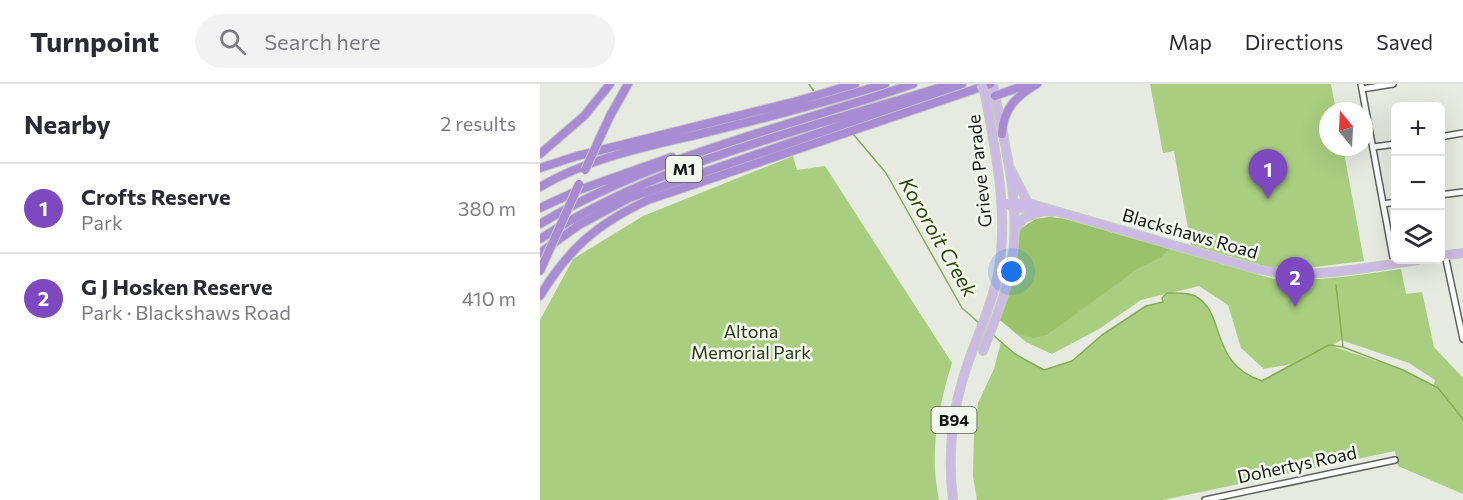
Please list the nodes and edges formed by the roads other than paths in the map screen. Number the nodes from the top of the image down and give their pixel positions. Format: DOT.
graph roads {
  1 [pos="610,84"];
  2 [pos="622,84"];
  3 [pos="628,84"];
  4 [pos="855,84"];
  5 [pos="885,84"];
  6 [pos="913,84"];
  7 [pos="952,84"];
  8 [pos="962,84"];
  9 [pos="983,84"];
  10 [pos="1028,84"];
  11 [pos="1037,84"];
  12 [pos="1393,84"];
  13 [pos="1362,86"];
  14 [pos="993,88"];
  15 [pos="985,94"];
  16 [pos="1365,102"];
  17 [pos="796,106"];
  18 [pos="610,116"];
  19 [pos="866,118"];
  20 [pos="1002,134"];
  21 [pos="1463,134"];
  22 [pos="1445,136"];
  23 [pos="823,137"];
  24 [pos="729,142"];
  25 [pos="1391,145"];
  26 [pos="1373,147"];
  27 [pos="784,152"];
  28 [pos="540,154"];
  29 [pos="1008,163"];
  30 [pos="540,168"];
  31 [pos="540,187"];
  32 [pos="1463,192"];
  33 [pos="642,193"];
  34 [pos="1445,194"];
  35 [pos="1028,202"];
  36 [pos="1391,203"];
  37 [pos="1002,204"];
  38 [pos="1383,204"];
  39 [pos="1015,205"];
  40 [pos="540,208"];
  41 [pos="1044,212"];
  42 [pos="1064,214"];
  43 [pos="540,224"];
  44 [pos="1015,229"];
  45 [pos="540,239"];
  46 [pos="1391,247"];
  47 [pos="1463,253"];
  48 [pos="540,254"];
  49 [pos="1445,256"];
  50 [pos="1391,263"];
  51 [pos="1445,264"];
  52 [pos="540,271"];
  53 [pos="540,296"];
  54 [pos="1463,339"];
  55 [pos="983,351"];
  56 [pos="1395,459"];
  57 [pos="953,500"];
  58 [pos="1205,500"];
  1 -- 28 [label="highway"];
  2 -- 18 [label="highway"];
  3 -- 18 [label="highway"];
  4 -- 17 [label="highway, M1"];
  5 -- 17 [label="highway"];
  6 -- 24 [label="highway, M1"];
  7 -- 19 [label="highway, M1"];
  8 -- 19 [label="highway"];
  9 -- 15 [label="main road, Grieve Parade / B94, bridge"];
  10 -- 14 [label="highway"];
  11 -- 20 [label="highway"];
  12 -- 13 [label="street"];
  13 -- 16 [label="street"];
  14 -- 15 [label="main road"];
  14 -- 19 [label="highway, M1"];
  14 -- 20 [label="main road, Grieve Parade"];
  15 -- 37 [label="main road, Grieve Parade / B94"];
  17 -- 30 [label="highway, M1"];
  17 -- 31 [label="highway"];
  18 -- 52 [label="highway, bridge"];
  19 -- 23 [label="highway, M1"];
  19 -- 45 [label="highway, M1"];
  20 -- 29 [label="main road, Grieve Parade"];
  21 -- 22 [label="street"];
  23 -- 27 [label="highway, M1"];
  23 -- 33 [label="highway"];
  24 -- 40 [label="highway"];
  24 -- 43 [label="highway, M1"];
  25 -- 26 [label="street"];
  26 -- 38 [label="street"];
  27 -- 33 [label="highway"];
  27 -- 53 [label="highway, M1"];
  29 -- 35 [label="main road"];
  29 -- 39 [label="main road, Grieve Parade"];
  32 -- 34 [label="street"];
  33 -- 48 [label="highway"];
  35 -- 39 [label="main road, Blackshaws Road"];
  35 -- 42 [label="main road, Blackshaws Road"];
  36 -- 38 [label="street"];
  37 -- 39 [label="main road"];
  37 -- 57 [label="main road, Grieve Parade / B94"];
  38 -- 46 [label="street"];
  39 -- 41 [label="main road, Blackshaws Road"];
  39 -- 44 [label="main road, Grieve Parade"];
  41 -- 42 [label="main road, Blackshaws Road"];
  41 -- 44 [label="main road"];
  42 -- 50 [label="main road, Blackshaws Road"];
  44 -- 55 [label="main road, Grieve Parade"];
  47 -- 49 [label="main road"];
  51 -- 54 [label="street"];
  56 -- 58 [label="street, Dohertys Road"];
}
